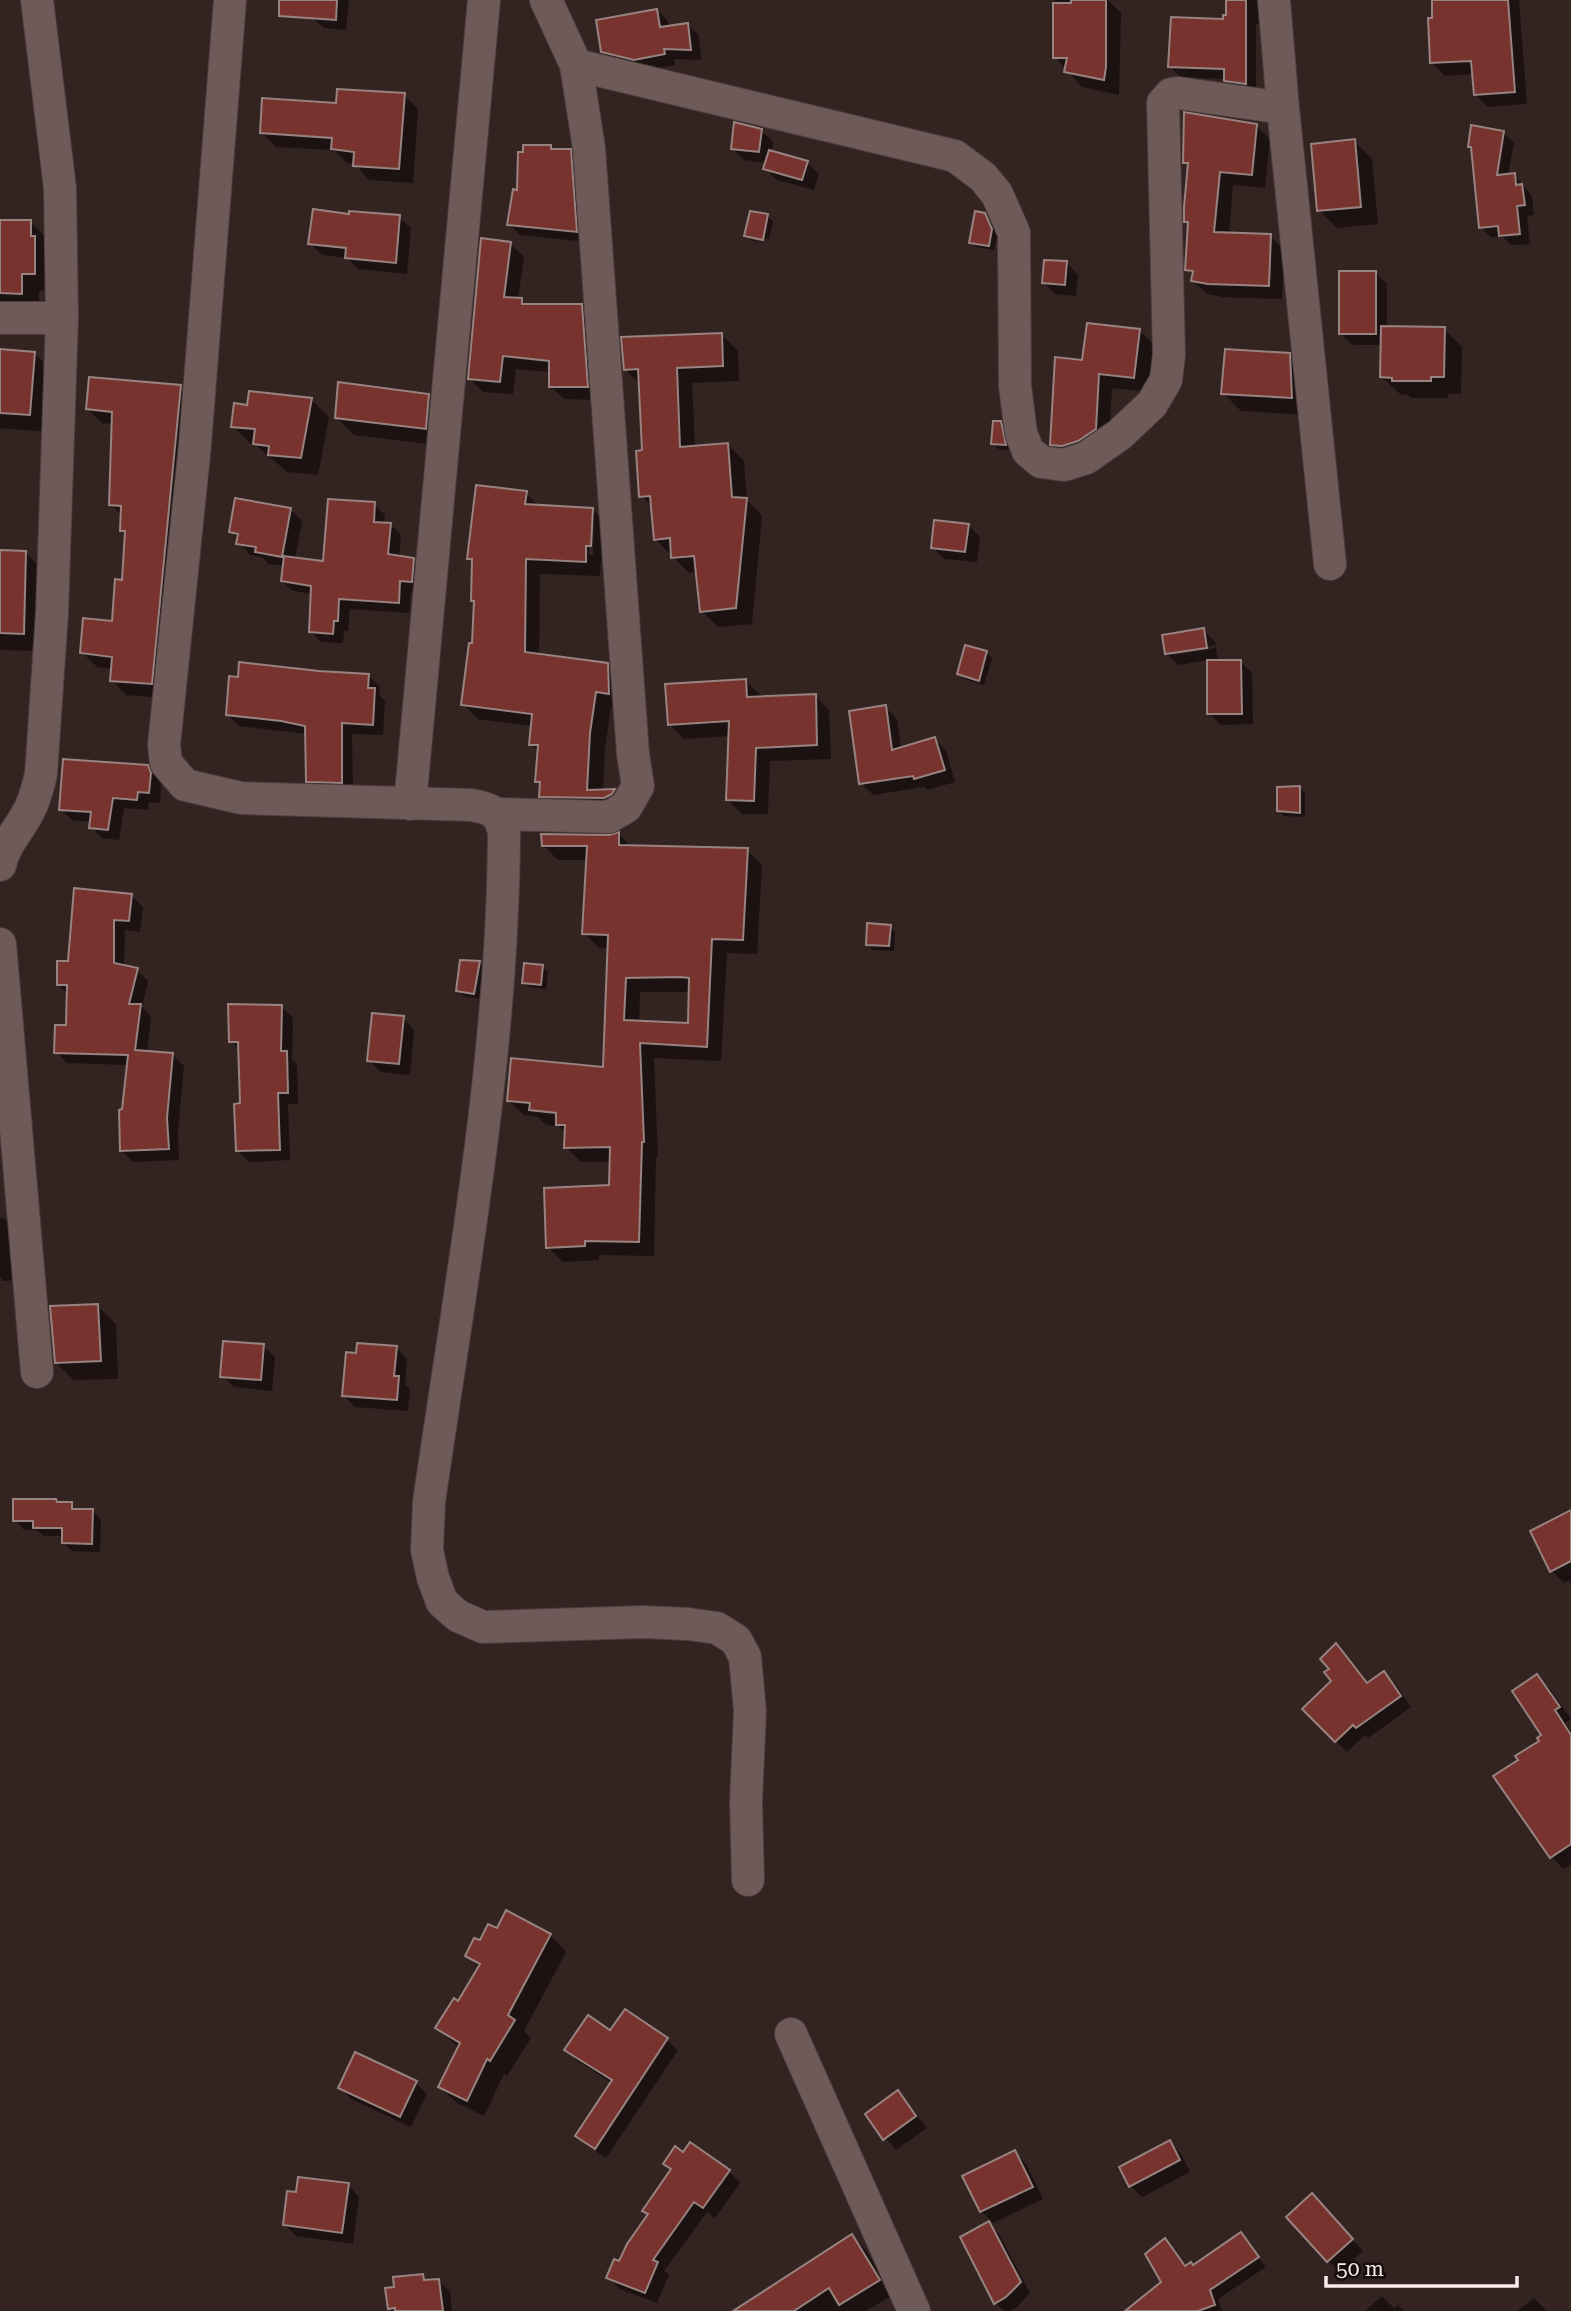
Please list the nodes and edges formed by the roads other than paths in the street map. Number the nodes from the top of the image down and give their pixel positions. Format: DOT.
graph roads {
  1 [pos="37,0"];
  2 [pos="230,0"];
  3 [pos="484,0"];
  4 [pos="546,0"];
  5 [pos="1275,0"];
  6 [pos="576,65"];
  7 [pos="1283,107"];
  8 [pos="0,318"];
  9 [pos="62,318"];
  10 [pos="1331,564"];
  11 [pos="410,804"];
  12 [pos="498,814"];
  13 [pos="0,865"];
  14 [pos="0,944"];
  15 [pos="3,1007"];
  16 [pos="37,1372"];
  17 [pos="748,1880"];
  18 [pos="791,2034"];
  19 [pos="914,2311"];
  1 -- 9 [label="street"];
  2 -- 11 [label="street"];
  3 -- 11 [label="street"];
  4 -- 6 [label="street"];
  5 -- 7 [label="street"];
  6 -- 7 [label="street"];
  6 -- 12 [label="street"];
  7 -- 10 [label="street"];
  8 -- 9 [label="street"];
  9 -- 13 [label="street"];
  11 -- 12 [label="street"];
  12 -- 17 [label="street"];
  14 -- 15 [label="street"];
  15 -- 16 [label="street"];
  18 -- 19 [label="street"];
}
